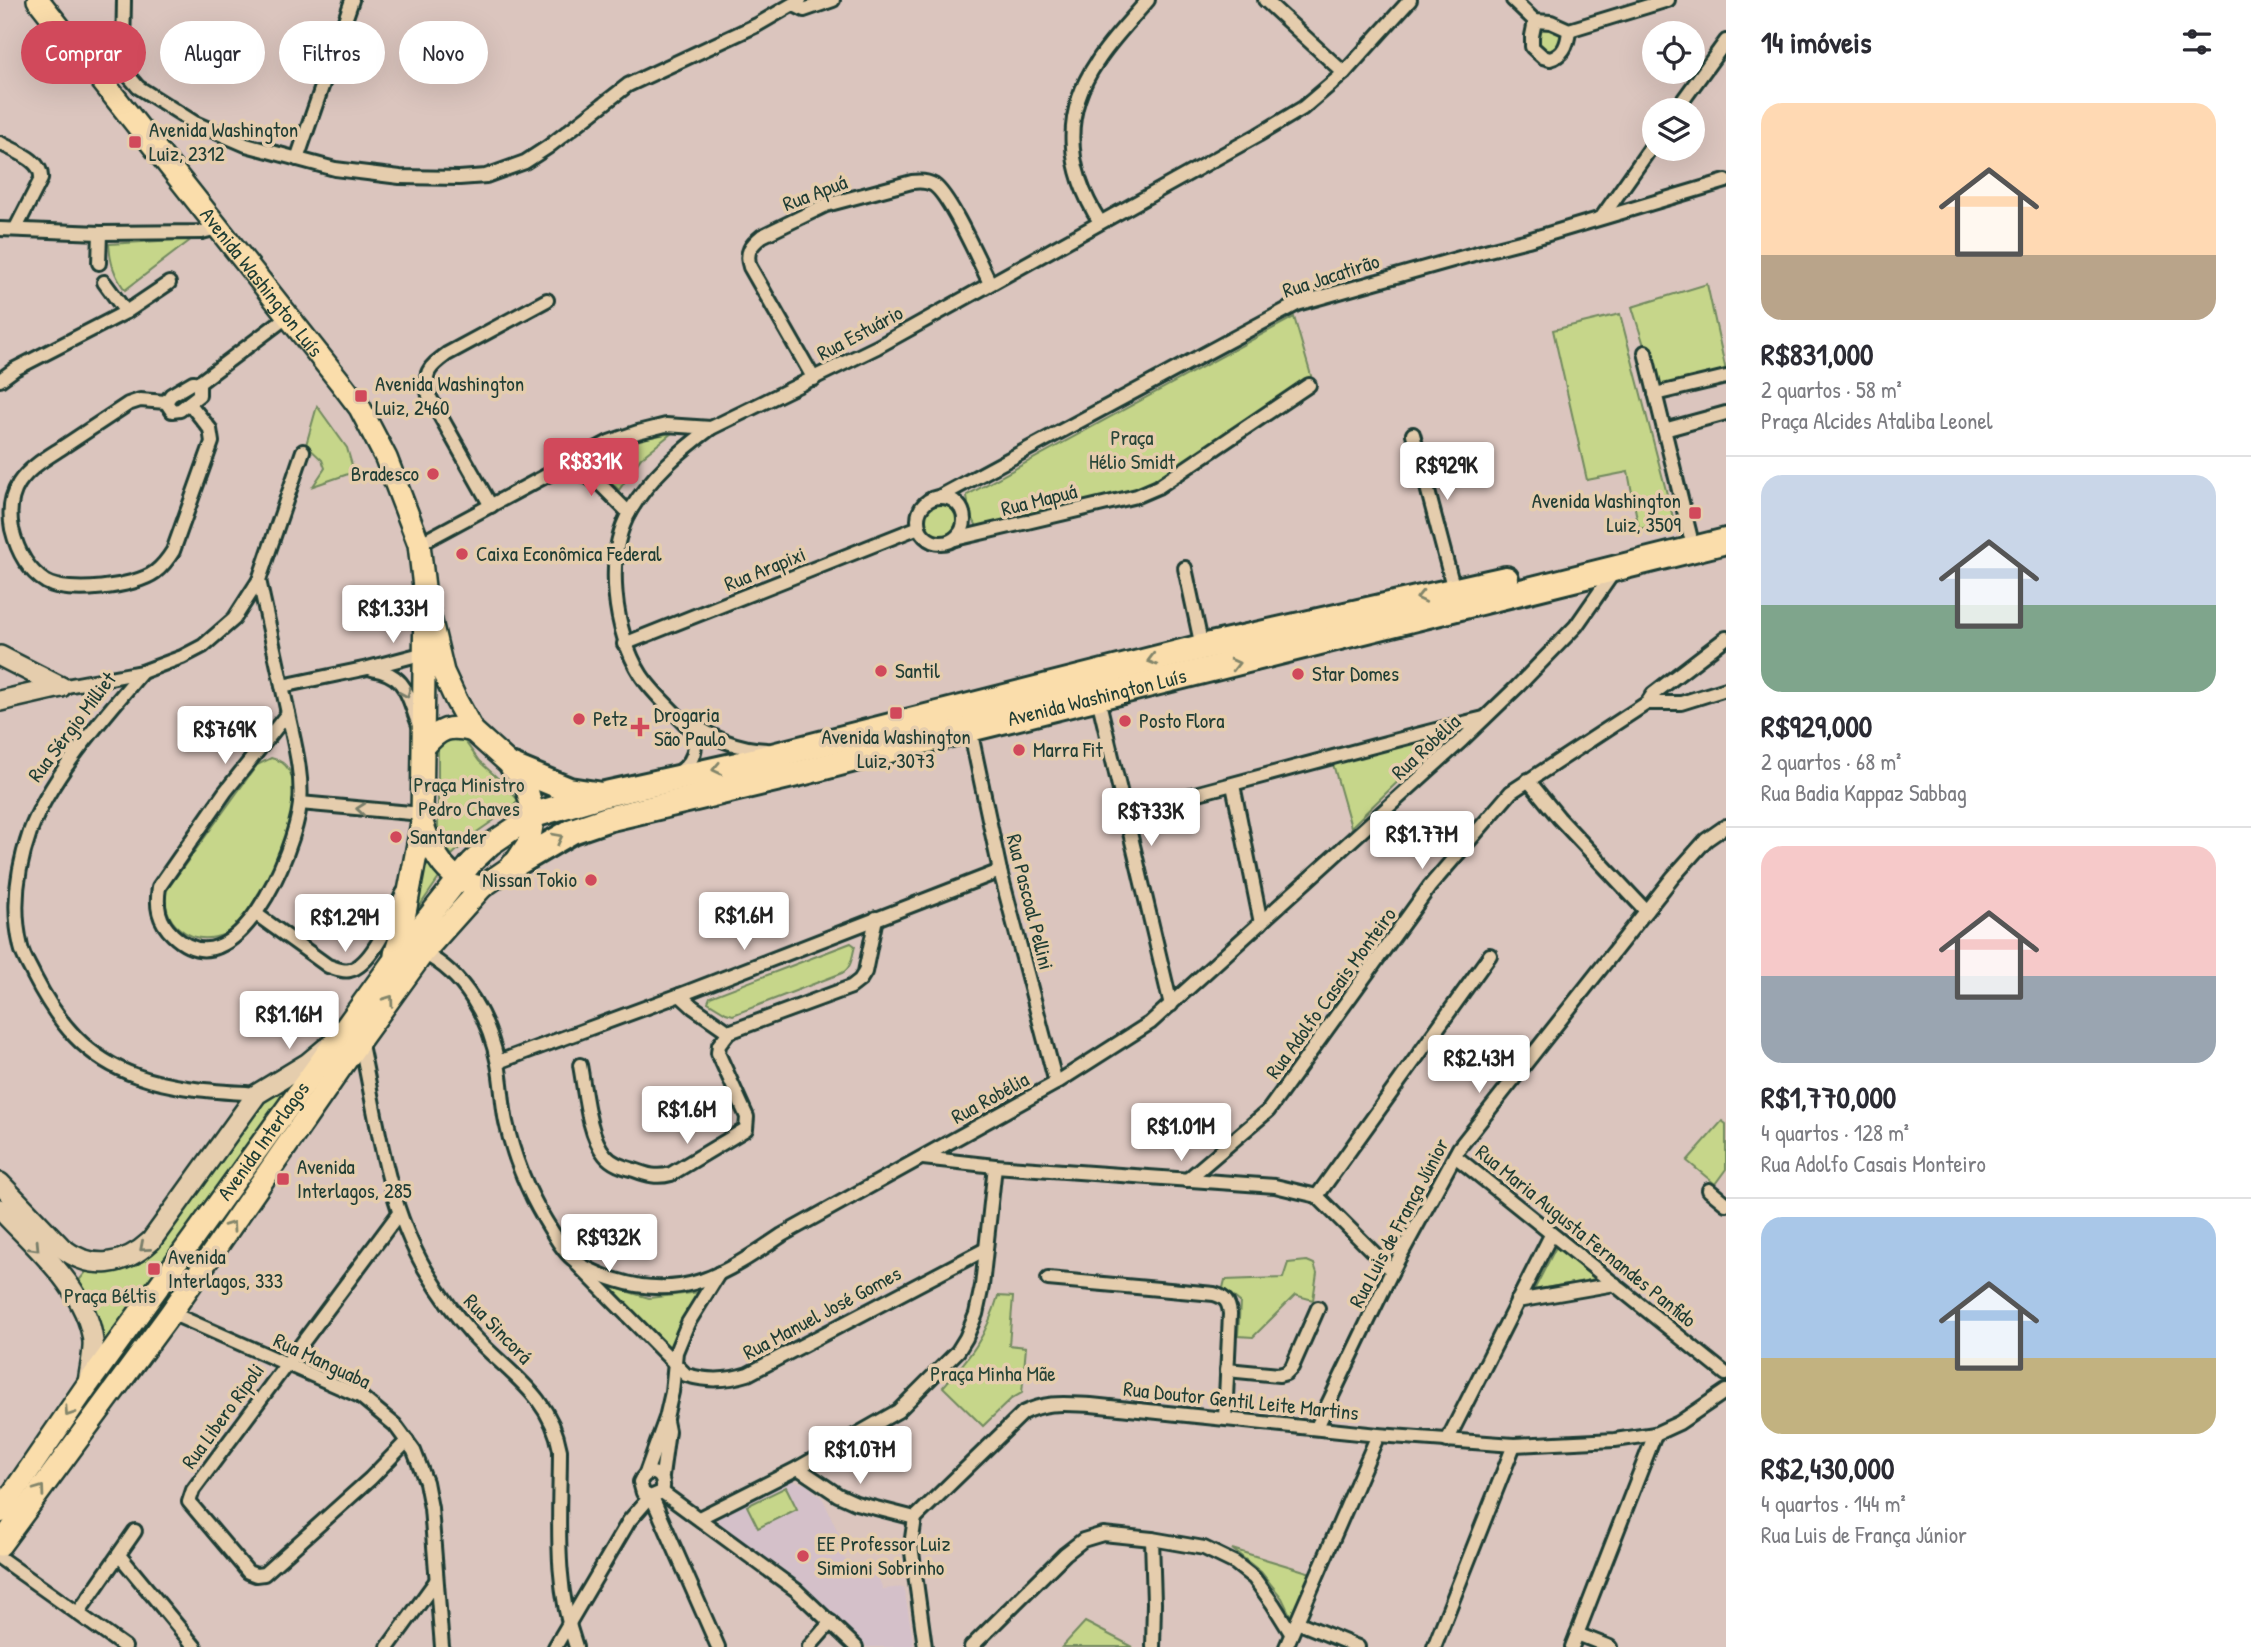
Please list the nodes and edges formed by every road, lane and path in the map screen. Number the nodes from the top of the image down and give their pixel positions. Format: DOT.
graph roads {
  1 [pos="38,0"];
  2 [pos="124,0"];
  3 [pos="352,0"];
  4 [pos="833,0"];
  5 [pos="1148,0"];
  6 [pos="1265,0"];
  7 [pos="1410,0"];
  8 [pos="1513,0"];
  9 [pos="1668,0"];
  10 [pos="797,3"];
  11 [pos="1645,3"];
  12 [pos="1535,21"];
  13 [pos="1569,30"];
  14 [pos="1726,41"];
  15 [pos="1344,73"];
  16 [pos="1685,98"];
  17 [pos="0,143"];
  18 [pos="297,159"];
  19 [pos="1642,160"];
  20 [pos="1726,181"];
  21 [pos="1602,217"];
  22 [pos="1100,222"];
  23 [pos="16,228"];
  24 [pos="217,228"];
  25 [pos="0,229"];
  26 [pos="100,233"];
  27 [pos="99,263"];
  28 [pos="104,282"];
  29 [pos="169,283"];
  30 [pos="990,283"];
  31 [pos="547,300"];
  32 [pos="126,312"];
  33 [pos="288,316"];
  34 [pos="1645,352"];
  35 [pos="1726,377"];
  36 [pos="814,379"];
  37 [pos="0,380"];
  38 [pos="200,383"];
  39 [pos="1309,384"];
  40 [pos="1655,394"];
  41 [pos="166,402"];
  42 [pos="189,403"];
  43 [pos="1726,413"];
  44 [pos="711,428"];
  45 [pos="1664,430"];
  46 [pos="1413,434"];
  47 [pos="303,451"];
  48 [pos="567,464"];
  49 [pos="939,497"];
  50 [pos="491,506"];
  51 [pos="629,513"];
  52 [pos="1726,525"];
  53 [pos="919,527"];
  54 [pos="1690,535"];
  55 [pos="955,539"];
  56 [pos="1726,541"];
  57 [pos="419,544"];
  58 [pos="1185,568"];
  59 [pos="1616,570"];
  60 [pos="259,580"];
  61 [pos="1454,590"];
  62 [pos="425,596"];
  63 [pos="1726,638"];
  64 [pos="624,644"];
  65 [pos="1202,647"];
  66 [pos="425,653"];
  67 [pos="0,656"];
  68 [pos="368,668"];
  69 [pos="142,672"];
  70 [pos="282,685"];
  71 [pos="61,687"];
  72 [pos="1726,689"];
  73 [pos="1098,698"];
  74 [pos="0,701"];
  75 [pos="1647,703"];
  76 [pos="673,709"];
  77 [pos="288,713"];
  78 [pos="1486,717"];
  79 [pos="970,729"];
  80 [pos="473,731"];
  81 [pos="424,742"];
  82 [pos="791,751"];
  83 [pos="513,767"];
  84 [pos="670,779"];
  85 [pos="1528,780"];
  86 [pos="1233,785"];
  87 [pos="601,795"];
  88 [pos="300,803"];
  89 [pos="1125,812"];
  90 [pos="534,815"];
  91 [pos="422,819"];
  92 [pos="1726,826"];
  93 [pos="514,865"];
  94 [pos="1000,871"];
  95 [pos="458,880"];
  96 [pos="410,881"];
  97 [pos="482,887"];
  98 [pos="1646,911"];
  99 [pos="256,914"];
  100 [pos="876,918"];
  101 [pos="1261,923"];
  102 [pos="423,953"];
  103 [pos="1490,955"];
  104 [pos="391,963"];
  105 [pos="680,995"];
  106 [pos="1171,1005"];
  107 [pos="729,1032"];
  108 [pos="350,1038"];
  109 [pos="498,1062"];
  110 [pos="580,1065"];
  111 [pos="1056,1083"];
  112 [pos="257,1094"];
  113 [pos="1455,1156"];
  114 [pos="923,1158"];
  115 [pos="995,1166"];
  116 [pos="1187,1180"];
  117 [pos="0,1183"];
  118 [pos="1709,1190"];
  119 [pos="1317,1196"];
  120 [pos="1726,1205"];
  121 [pos="0,1209"];
  122 [pos="399,1213"];
  123 [pos="1551,1235"];
  124 [pos="986,1249"];
  125 [pos="573,1260"];
  126 [pos="89,1262"];
  127 [pos="1392,1271"];
  128 [pos="720,1272"];
  129 [pos="1048,1279"];
  130 [pos="70,1284"];
  131 [pos="1615,1284"];
  132 [pos="1517,1301"];
  133 [pos="1318,1308"];
  134 [pos="171,1313"];
  135 [pos="101,1349"];
  136 [pos="674,1361"];
  137 [pos="285,1365"];
  138 [pos="131,1366"];
  139 [pos="1227,1370"];
  140 [pos="1726,1374"];
  141 [pos="1726,1391"];
  142 [pos="666,1418"];
  143 [pos="1225,1418"];
  144 [pos="1317,1427"];
  145 [pos="1655,1434"];
  146 [pos="1378,1435"];
  147 [pos="407,1441"];
  148 [pos="1447,1441"];
  149 [pos="1514,1445"];
  150 [pos="798,1468"];
  151 [pos="656,1489"];
  152 [pos="0,1512"];
  153 [pos="699,1518"];
  154 [pos="915,1518"];
  155 [pos="135,1531"];
  156 [pos="1152,1539"];
  157 [pos="0,1545"];
  158 [pos="119,1555"];
  159 [pos="0,1558"];
  160 [pos="436,1581"];
  161 [pos="78,1613"];
  162 [pos="831,1622"];
  163 [pos="568,1626"];
  164 [pos="1294,1628"];
  165 [pos="1577,1634"];
  166 [pos="822,1641"];
  167 [pos="125,1647"];
  168 [pos="195,1647"];
  169 [pos="388,1647"];
  170 [pos="442,1647"];
  171 [pos="555,1647"];
  172 [pos="576,1647"];
  173 [pos="718,1647"];
  174 [pos="810,1647"];
  175 [pos="856,1647"];
  176 [pos="925,1647"];
  177 [pos="971,1647"];
  178 [pos="1153,1647"];
  179 [pos="1286,1647"];
  180 [pos="1358,1647"];
  181 [pos="1434,1647"];
  182 [pos="1572,1647"];
  183 [pos="1610,1647"];
  1 -- 24 [label="main road, Avenida Washington Luís"];
  2 -- 18 [label="street"];
  3 -- 18 [label="street"];
  4 -- 10 [label="street"];
  5 -- 22 [label="street"];
  6 -- 15 [label="street"];
  7 -- 15 [label="street, Rua Estuário"];
  8 -- 12 [label="street"];
  9 -- 11 [label="street"];
  10 -- 18 [label="street"];
  11 -- 13 [label="street"];
  12 -- 13 [label="street"];
  12 -- 13 [label="street"];
  14 -- 16 [label="street"];
  15 -- 22 [label="street, Rua Estuário"];
  17 -- 23 [label="street"];
  19 -- 21 [label="street"];
  20 -- 21 [label="street, Rua Jacatirão"];
  21 -- 49 [label="street, Rua Jacatirão"];
  22 -- 30 [label="street, Rua Estuário"];
  23 -- 25 [label="street"];
  23 -- 26 [label="street"];
  24 -- 26 [label="street"];
  24 -- 33 [label="main road, Avenida Washington Luís"];
  26 -- 27 [label="street"];
  28 -- 32 [label="street"];
  29 -- 32 [label="street"];
  30 -- 36 [label="street, Rua Estuário"];
  30 -- 36 [label="street, Rua Apuá"];
  31 -- 50 [label="street"];
  32 -- 37 [label="street"];
  33 -- 38 [label="street"];
  33 -- 57 [label="main road, Avenida Washington Luís"];
  34 -- 40 [label="street"];
  35 -- 40 [label="street"];
  36 -- 44 [label="street, Rua Estuário"];
  38 -- 41 [label="street"];
  38 -- 42 [label="street"];
  39 -- 55 [label="street, Rua Mapuá"];
  40 -- 45 [label="street"];
  41 -- 42 [label="street"];
  41 -- 42 [label="street"];
  43 -- 45 [label="street"];
  44 -- 48 [label="street, Rua Estuário"];
  44 -- 51 [label="street"];
  45 -- 54 [label="street"];
  46 -- 61 [label="street"];
  47 -- 60 [label="street"];
  48 -- 50 [label="street, Rua Estuário"];
  48 -- 51 [label="street"];
  49 -- 53 [label="street"];
  49 -- 55 [label="street"];
  50 -- 57 [label="street, Rua Estuário"];
  51 -- 64 [label="street"];
  52 -- 54 [label="highway, Avenida Washington Luís"];
  53 -- 55 [label="street"];
  53 -- 64 [label="street, Rua Arapixi"];
  54 -- 61 [label="highway, Avenida Washington Luís"];
  56 -- 59 [label="highway, Avenida Washington Luís"];
  57 -- 62 [label="main road, Avenida Washington Luís"];
  58 -- 65 [label="street"];
  73 -- 59 [label="highway, Avenida Washington Luís, one-way"];
  59 -- 78 [label="street, Rua Robélia"];
  60 -- 69 [label="street"];
  60 -- 70 [label="street"];
  61 -- 65 [label="highway, Avenida Washington Luís, one-way"];
  62 -- 66 [label="main road, Avenida Washington Luís"];
  62 -- 80 [label="main road, Avenida Washington Luís"];
  63 -- 75 [label="street, Rua Adolfo Casais Monteiro"];
  64 -- 76 [label="street"];
  65 -- 82 [label="highway, Avenida Washington Luís, one-way"];
  66 -- 68 [label="street"];
  66 -- 81 [label="main road, Avenida Washington Luís"];
  67 -- 71 [label="main road"];
  68 -- 70 [label="street"];
  68 -- 81 [label="street, one-way"];
  69 -- 71 [label="street"];
  69 -- 112 [label="street, Rua Sérgio Milliet"];
  70 -- 77 [label="street"];
  71 -- 74 [label="main road"];
  72 -- 75 [label="street"];
  73 -- 79 [label="highway, Avenida Washington Luís"];
  73 -- 89 [label="street"];
  75 -- 85 [label="street, Rua Adolfo Casais Monteiro"];
  76 -- 82 [label="street"];
  76 -- 84 [label="street"];
  77 -- 88 [label="street"];
  77 -- 99 [label="street"];
  78 -- 86 [label="street"];
  78 -- 101 [label="street, Rua Robélia"];
  93 -- 79 [label="highway, Avenida Washington Luís, one-way"];
  79 -- 94 [label="street, Rua Pascoal Pellini"];
  80 -- 81 [label="main road"];
  80 -- 83 [label="main road, Avenida Washington Luís"];
  81 -- 91 [label="main road, Avenida Washington Luís"];
  82 -- 84 [label="highway, Avenida Washington Luís, one-way"];
  83 -- 87 [label="highway"];
  83 -- 90 [label="main road"];
  84 -- 87 [label="highway, Avenida Washington Luís"];
  85 -- 98 [label="street"];
  85 -- 116 [label="street, Rua Adolfo Casais Monteiro"];
  86 -- 89 [label="street"];
  86 -- 101 [label="street"];
  87 -- 90 [label="highway, Avenida Interlagos"];
  91 -- 88 [label="street, one-way"];
  88 -- 99 [label="street"];
  89 -- 106 [label="street"];
  90 -- 93 [label="main road"];
  90 -- 95 [label="main road, Avenida Interlagos"];
  91 -- 95 [label="main road, Avenida Washington Luís"];
  91 -- 96 [label="main road"];
  92 -- 98 [label="street, Rua Luis de França Júnior"];
  93 -- 97 [label="main road, Avenida Washington Luís"];
  94 -- 100 [label="street"];
  94 -- 111 [label="street, Rua Pascoal Pellini"];
  95 -- 97 [label="main road"];
  95 -- 104 [label="main road, Avenida Interlagos"];
  96 -- 99 [label="street"];
  96 -- 104 [label="main road"];
  97 -- 102 [label="main road, Avenida Interlagos"];
  98 -- 113 [label="street, Rua Luis de França Júnior"];
  100 -- 105 [label="street"];
  100 -- 107 [label="street"];
  101 -- 106 [label="street, Rua Robélia"];
  108 -- 102 [label="main road, Avenida Interlagos, one-way"];
  102 -- 109 [label="street, Rua Robélia"];
  103 -- 119 [label="street"];
  104 -- 108 [label="main road, Avenida Interlagos"];
  105 -- 107 [label="street"];
  105 -- 109 [label="street"];
  106 -- 111 [label="street, Rua Robélia"];
  107 -- 110 [label="street"];
  108 -- 112 [label="main road"];
  108 -- 122 [label="street, Rua Sincorá"];
  134 -- 108 [label="main road, Avenida Interlagos, one-way"];
  108 -- 135 [label="main road, Avenida Interlagos"];
  109 -- 125 [label="street, Rua Robélia"];
  111 -- 114 [label="street, Rua Robélia"];
  112 -- 126 [label="main road, one-way"];
  113 -- 123 [label="street, Rua Maria Augusta Fernandes Panfido"];
  113 -- 127 [label="street, Rua Luis de França Júnior"];
  114 -- 115 [label="street"];
  114 -- 128 [label="street, Rua Robélia"];
  115 -- 116 [label="street"];
  115 -- 124 [label="street"];
  116 -- 119 [label="street"];
  117 -- 126 [label="main road"];
  118 -- 120 [label="street"];
  119 -- 127 [label="street"];
  121 -- 130 [label="main road, one-way"];
  122 -- 137 [label="street, Rua Libero Ripoli"];
  122 -- 163 [label="street, Rua Sincorá"];
  123 -- 131 [label="street, Rua Maria Augusta Fernandes Panfido"];
  123 -- 132 [label="street"];
  124 -- 136 [label="street, Rua Manuel José Gomes"];
  124 -- 150 [label="street"];
  125 -- 128 [label="street, Rua Robélia"];
  125 -- 136 [label="street, Rua Manuel José Gomes"];
  126 -- 130 [label="main road"];
  127 -- 144 [label="street, Rua Luis de França Júnior"];
  128 -- 136 [label="street"];
  129 -- 139 [label="street"];
  130 -- 135 [label="main road"];
  131 -- 132 [label="street"];
  131 -- 140 [label="street, Rua Maria Augusta Fernandes Panfido"];
  132 -- 148 [label="street"];
  133 -- 139 [label="street"];
  134 -- 137 [label="street, Rua Manguaba"];
  134 -- 138 [label="main road, Avenida Interlagos"];
  135 -- 138 [label="main road"];
  135 -- 152 [label="main road, Avenida Interlagos, one-way"];
  136 -- 142 [label="street"];
  137 -- 147 [label="street, Rua Manguaba"];
  137 -- 147 [label="street, Rua Libero Ripoli"];
  157 -- 138 [label="main road, Avenida Interlagos, one-way"];
  139 -- 143 [label="street"];
  141 -- 145 [label="street, Rua Doutor Gentil Leite Martins"];
  142 -- 151 [label="street"];
  142 -- 151 [label="street"];
  143 -- 144 [label="street, Rua Doutor Gentil Leite Martins"];
  143 -- 154 [label="street, Rua Doutor Gentil Leite Martins"];
  144 -- 146 [label="street, Rua Doutor Gentil Leite Martins"];
  145 -- 149 [label="street, Rua Doutor Gentil Leite Martins"];
  145 -- 165 [label="street"];
  146 -- 148 [label="street, Rua Doutor Gentil Leite Martins"];
  146 -- 164 [label="street"];
  147 -- 160 [label="street, Rua Manguaba"];
  148 -- 149 [label="street, Rua Doutor Gentil Leite Martins"];
  149 -- 181 [label="street"];
  150 -- 153 [label="street"];
  150 -- 154 [label="street"];
  151 -- 153 [label="street"];
  151 -- 163 [label="street"];
  151 -- 173 [label="street"];
  153 -- 162 [label="street"];
  154 -- 176 [label="street"];
  155 -- 158 [label="street"];
  156 -- 164 [label="street"];
  156 -- 177 [label="street"];
  156 -- 178 [label="street"];
  158 -- 161 [label="street"];
  158 -- 168 [label="street"];
  159 -- 161 [label="street"];
  160 -- 169 [label="street"];
  160 -- 170 [label="street, Rua Manguaba"];
  161 -- 167 [label="street"];
  162 -- 166 [label="street"];
  162 -- 175 [label="street"];
  163 -- 171 [label="street"];
  163 -- 172 [label="street, Rua Sincorá"];
  164 -- 179 [label="street"];
  164 -- 180 [label="street"];
  165 -- 182 [label="street"];
  165 -- 183 [label="street"];
  166 -- 174 [label="street"];
}
